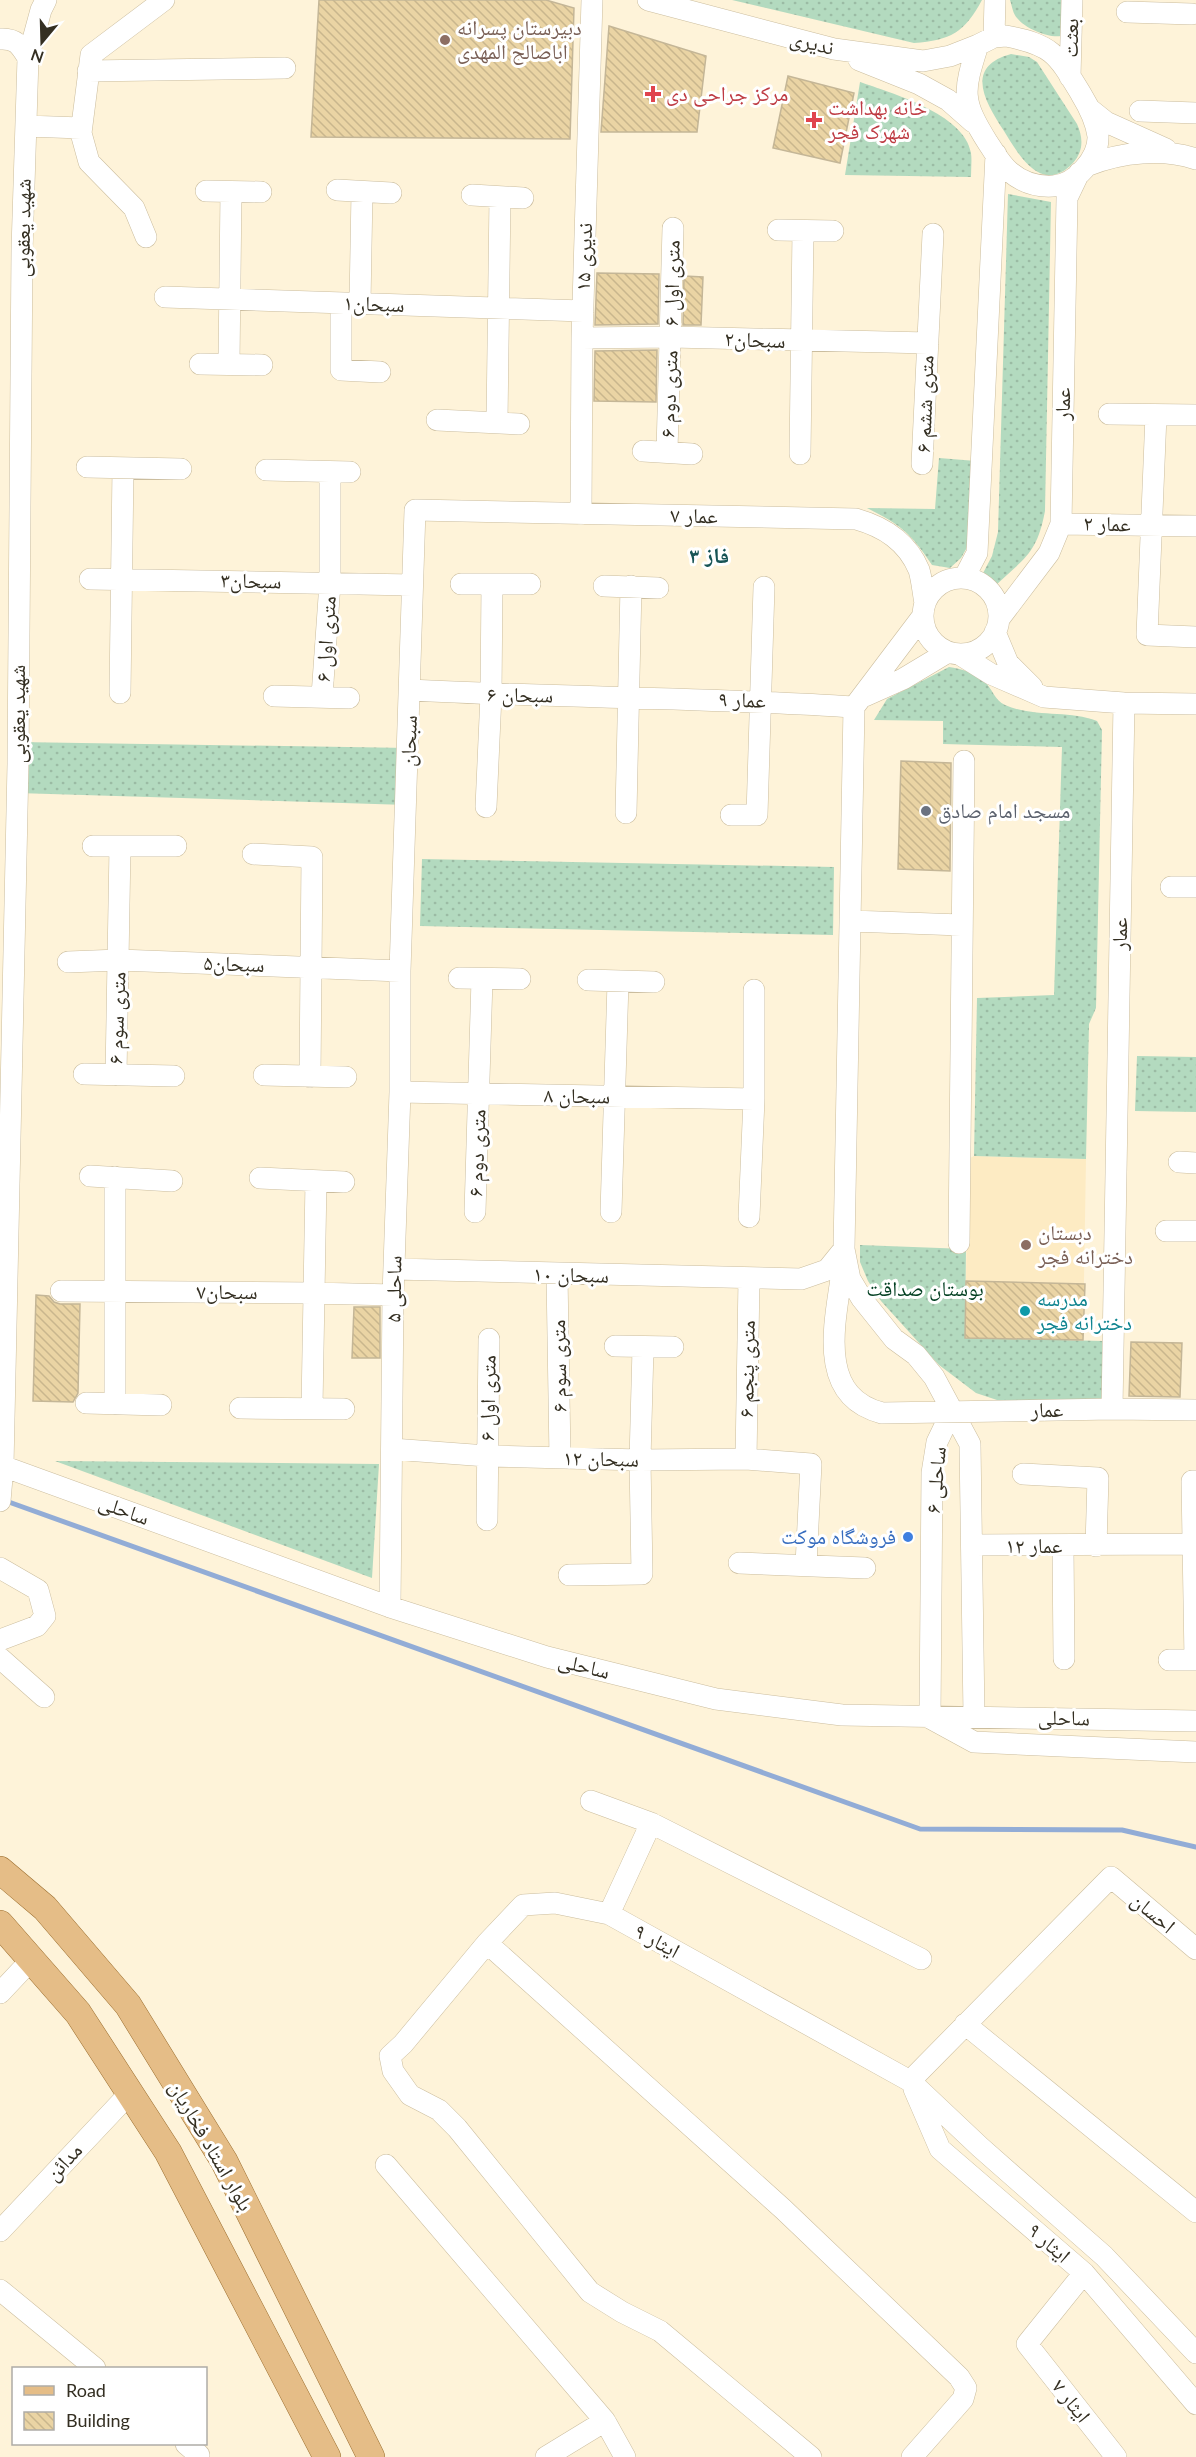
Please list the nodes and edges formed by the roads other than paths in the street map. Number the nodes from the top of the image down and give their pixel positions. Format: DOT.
graph roads {
  1 [pos="46,0"];
  2 [pos="164,0"];
  3 [pos="592,0"];
  4 [pos="648,0"];
  5 [pos="995,0"];
  6 [pos="1072,0"];
  7 [pos="1162,7"];
  8 [pos="1127,12"];
  9 [pos="1192,14"];
  10 [pos="0,39"];
  11 [pos="986,41"];
  12 [pos="834,49"];
  13 [pos="28,58"];
  14 [pos="285,68"];
  15 [pos="87,71"];
  16 [pos="1071,77"];
  17 [pos="1091,110"];
  18 [pos="1140,111"];
  19 [pos="1196,113"];
  20 [pos="26,126"];
  21 [pos="978,126"];
  22 [pos="81,128"];
  23 [pos="996,154"];
  24 [pos="1187,156"];
  25 [pos="1084,169"];
  26 [pos="337,190"];
  27 [pos="206,191"];
  28 [pos="231,192"];
  29 [pos="261,192"];
  30 [pos="362,192"];
  31 [pos="391,193"];
  32 [pos="472,195"];
  33 [pos="500,197"];
  34 [pos="523,198"];
  35 [pos="673,228"];
  36 [pos="778,230"];
  37 [pos="803,231"];
  38 [pos="833,231"];
  39 [pos="933,234"];
  40 [pos="146,237"];
  41 [pos="165,297"];
  42 [pos="230,299"];
  43 [pos="350,303"];
  44 [pos="498,309"];
  45 [pos="583,311"];
  46 [pos="672,337"];
  47 [pos="582,338"];
  48 [pos="802,342"];
  49 [pos="928,343"];
  50 [pos="229,363"];
  51 [pos="200,364"];
  52 [pos="262,365"];
  53 [pos="380,372"];
  54 [pos="1110,414"];
  55 [pos="1156,415"];
  56 [pos="1196,415"];
  57 [pos="437,420"];
  58 [pos="496,422"];
  59 [pos="519,424"];
  60 [pos="643,451"];
  61 [pos="667,451"];
  62 [pos="693,454"];
  63 [pos="800,454"];
  64 [pos="922,464"];
  65 [pos="87,467"];
  66 [pos="123,468"];
  67 [pos="181,469"];
  68 [pos="266,470"];
  69 [pos="415,510"];
  70 [pos="581,514"];
  71 [pos="1061,524"];
  72 [pos="1152,525"];
  73 [pos="1196,526"];
  74 [pos="964,578"];
  75 [pos="90,579"];
  76 [pos="121,579"];
  77 [pos="330,583"];
  78 [pos="461,584"];
  79 [pos="492,584"];
  80 [pos="530,584"];
  81 [pos="412,585"];
  82 [pos="604,586"];
  83 [pos="631,586"];
  84 [pos="764,587"];
  85 [pos="658,588"];
  86 [pos="923,610"];
  87 [pos="997,625"];
  88 [pos="1196,637"];
  89 [pos="954,653"];
  90 [pos="410,690"];
  91 [pos="120,693"];
  92 [pos="491,695"];
  93 [pos="274,696"];
  94 [pos="322,696"];
  95 [pos="630,697"];
  96 [pos="1044,697"];
  97 [pos="349,698"];
  98 [pos="760,700"];
  99 [pos="859,701"];
  100 [pos="1124,703"];
  101 [pos="1196,704"];
  102 [pos="964,761"];
  103 [pos="486,807"];
  104 [pos="626,813"];
  105 [pos="730,815"];
  106 [pos="93,846"];
  107 [pos="176,846"];
  108 [pos="120,847"];
  109 [pos="253,854"];
  110 [pos="1171,887"];
  111 [pos="1196,887"];
  112 [pos="851,921"];
  113 [pos="961,925"];
  114 [pos="119,960"];
  115 [pos="68,962"];
  116 [pos="313,967"];
  117 [pos="400,971"];
  118 [pos="459,978"];
  119 [pos="482,979"];
  120 [pos="520,979"];
  121 [pos="588,981"];
  122 [pos="618,982"];
  123 [pos="654,982"];
  124 [pos="754,990"];
  125 [pos="84,1074"];
  126 [pos="116,1075"];
  127 [pos="264,1075"];
  128 [pos="174,1076"];
  129 [pos="310,1077"];
  130 [pos="346,1077"];
  131 [pos="400,1092"];
  132 [pos="480,1094"];
  133 [pos="615,1097"];
  134 [pos="754,1099"];
  135 [pos="90,1176"];
  136 [pos="115,1177"];
  137 [pos="260,1178"];
  138 [pos="172,1181"];
  139 [pos="316,1181"];
  140 [pos="344,1182"];
  141 [pos="475,1212"];
  142 [pos="611,1212"];
  143 [pos="749,1216"];
  144 [pos="1166,1231"];
  145 [pos="1196,1231"];
  146 [pos="959,1243"];
  147 [pos="844,1249"];
  148 [pos="394,1269"];
  149 [pos="557,1275"];
  150 [pos="749,1279"];
  151 [pos="61,1291"];
  152 [pos="115,1291"];
  153 [pos="313,1293"];
  154 [pos="393,1295"];
  155 [pos="489,1339"];
  156 [pos="615,1346"];
  157 [pos="673,1347"];
  158 [pos="643,1348"];
  159 [pos="86,1403"];
  160 [pos="115,1404"];
  161 [pos="161,1405"];
  162 [pos="312,1407"];
  163 [pos="240,1408"];
  164 [pos="1112,1408"];
  165 [pos="344,1409"];
  166 [pos="1196,1410"];
  167 [pos="952,1411"];
  168 [pos="392,1449"];
  169 [pos="487,1456"];
  170 [pos="560,1458"];
  171 [pos="746,1459"];
  172 [pos="640,1460"];
  173 [pos="2,1466"];
  174 [pos="1023,1474"];
  175 [pos="1196,1481"];
  176 [pos="0,1501"];
  177 [pos="487,1520"];
  178 [pos="1194,1544"];
  179 [pos="972,1545"];
  180 [pos="1063,1546"];
  181 [pos="1096,1546"];
  182 [pos="739,1563"];
  183 [pos="807,1565"];
  184 [pos="0,1568"];
  185 [pos="865,1568"];
  186 [pos="569,1575"];
  187 [pos="390,1607"];
  188 [pos="0,1640"];
  189 [pos="0,1658"];
  190 [pos="1064,1659"];
  191 [pos="1168,1660"];
  192 [pos="1196,1660"];
  193 [pos="44,1698"];
  194 [pos="974,1716"];
  195 [pos="930,1718"];
  196 [pos="1196,1721"];
  197 [pos="1196,1752"];
  198 [pos="591,1801"];
  199 [pos="651,1822"];
  200 [pos="0,1870"];
  201 [pos="609,1914"];
  202 [pos="0,1924"];
  203 [pos="487,1943"];
  204 [pos="1196,1948"];
  205 [pos="32,1959"];
  206 [pos="921,1959"];
  207 [pos="0,1993"];
  208 [pos="965,2024"];
  209 [pos="910,2081"];
  210 [pos="129,2094"];
  211 [pos="386,2165"];
  212 [pos="1196,2212"];
  213 [pos="0,2231"];
  214 [pos="1084,2273"];
  215 [pos="0,2290"];
  216 [pos="1196,2353"];
  217 [pos="94,2367"];
  218 [pos="1196,2404"];
  219 [pos="605,2421"];
  220 [pos="327,2457"];
  221 [pos="371,2457"];
  222 [pos="546,2457"];
  223 [pos="625,2457"];
  224 [pos="811,2457"];
  225 [pos="912,2457"];
  226 [pos="1116,2457"];
  1 -- 13 [label="street, شهید یعقوبی"];
  2 -- 15 [label="street"];
  3 -- 45 [label="street, ندیری ۱۵"];
  4 -- 12 [label="street, ندیری"];
  5 -- 11 [label="street"];
  6 -- 16 [label="street, بعثت"];
  7 -- 8 [label="street"];
  7 -- 9 [label="street"];
  10 -- 13 [label="street"];
  11 -- 12 [label="street, ندیری"];
  11 -- 16 [label="street"];
  11 -- 21 [label="street"];
  12 -- 21 [label="street"];
  13 -- 20 [label="street, شهید یعقوبی"];
  14 -- 15 [label="street"];
  15 -- 22 [label="street"];
  16 -- 17 [label="street"];
  17 -- 24 [label="street"];
  17 -- 25 [label="street"];
  18 -- 19 [label="street"];
  20 -- 22 [label="street"];
  20 -- 173 [label="street, شهید یعقوبی"];
  21 -- 23 [label="street"];
  22 -- 40 [label="street"];
  23 -- 25 [label="street"];
  23 -- 74 [label="street"];
  24 -- 25 [label="street"];
  25 -- 71 [label="street, عمار"];
  26 -- 30 [label="street"];
  27 -- 28 [label="street"];
  28 -- 29 [label="street"];
  28 -- 42 [label="street"];
  30 -- 31 [label="street"];
  30 -- 43 [label="street"];
  32 -- 33 [label="street"];
  33 -- 34 [label="street"];
  33 -- 44 [label="street"];
  35 -- 46 [label="street, ۶ متری اول"];
  36 -- 37 [label="street"];
  37 -- 38 [label="street"];
  37 -- 48 [label="street"];
  39 -- 49 [label="street"];
  41 -- 42 [label="street, سبحان۱"];
  42 -- 43 [label="street, سبحان۱"];
  42 -- 50 [label="street"];
  43 -- 44 [label="street, سبحان۱"];
  43 -- 53 [label="street"];
  44 -- 45 [label="street, سبحان۱"];
  44 -- 58 [label="street"];
  45 -- 47 [label="street, ندیری ۱۵"];
  46 -- 47 [label="street, سبحان۲"];
  46 -- 48 [label="street, سبحان۲"];
  46 -- 61 [label="street, ۶ متری دوم"];
  47 -- 70 [label="street, ندیری ۱۵"];
  48 -- 49 [label="street, سبحان۲"];
  48 -- 63 [label="street"];
  49 -- 64 [label="street, ۶ متری ششم"];
  50 -- 51 [label="street"];
  50 -- 52 [label="street"];
  54 -- 55 [label="street"];
  55 -- 56 [label="street"];
  55 -- 72 [label="street"];
  57 -- 58 [label="street"];
  58 -- 59 [label="street"];
  60 -- 61 [label="street"];
  61 -- 62 [label="street"];
  65 -- 66 [label="street"];
  66 -- 67 [label="street"];
  66 -- 76 [label="street"];
  68 -- 77 [label="street"];
  69 -- 70 [label="street, عمار ۷"];
  69 -- 81 [label="street, سبحان"];
  70 -- 86 [label="street, عمار ۷"];
  71 -- 72 [label="street, عمار ۲"];
  71 -- 87 [label="street, عمار"];
  72 -- 73 [label="street, عمار ۲"];
  72 -- 88 [label="street"];
  74 -- 86 [label="street"];
  74 -- 87 [label="street"];
  75 -- 76 [label="street, سبحان۳"];
  76 -- 77 [label="street, سبحان۳"];
  76 -- 91 [label="street"];
  77 -- 81 [label="street, سبحان۳"];
  77 -- 94 [label="street, ۶ متری اول"];
  78 -- 79 [label="street"];
  79 -- 80 [label="street"];
  79 -- 92 [label="street"];
  81 -- 90 [label="street, سبحان"];
  82 -- 83 [label="street"];
  83 -- 85 [label="street"];
  83 -- 95 [label="street"];
  84 -- 98 [label="street"];
  86 -- 89 [label="street"];
  86 -- 99 [label="street"];
  87 -- 89 [label="street"];
  87 -- 96 [label="street"];
  89 -- 96 [label="street"];
  89 -- 99 [label="street"];
  90 -- 92 [label="street, سبحان ۶"];
  90 -- 117 [label="street, سبحان"];
  92 -- 95 [label="street, سبحان ۶"];
  92 -- 103 [label="street"];
  93 -- 94 [label="street"];
  94 -- 97 [label="street"];
  95 -- 98 [label="street, عمار ۹"];
  95 -- 104 [label="street"];
  96 -- 100 [label="street"];
  98 -- 99 [label="street, عمار ۹"];
  98 -- 105 [label="street"];
  99 -- 112 [label="street"];
  100 -- 101 [label="street"];
  100 -- 164 [label="street, عمار"];
  102 -- 113 [label="street"];
  106 -- 108 [label="street"];
  107 -- 108 [label="street"];
  108 -- 114 [label="street, ۶ متری سوم"];
  109 -- 116 [label="street"];
  110 -- 111 [label="street"];
  112 -- 113 [label="street"];
  112 -- 147 [label="street"];
  113 -- 146 [label="street"];
  114 -- 115 [label="street, سبحان۵"];
  114 -- 116 [label="street, سبحان۵"];
  114 -- 126 [label="street, ۶ متری سوم"];
  116 -- 117 [label="street, سبحان۵"];
  116 -- 129 [label="street"];
  117 -- 131 [label="street, ساحلی ۵"];
  118 -- 119 [label="street"];
  119 -- 120 [label="street"];
  119 -- 132 [label="street"];
  121 -- 122 [label="street"];
  122 -- 123 [label="street"];
  122 -- 133 [label="street"];
  124 -- 134 [label="street"];
  125 -- 126 [label="street"];
  126 -- 128 [label="street"];
  127 -- 129 [label="street"];
  129 -- 130 [label="street"];
  131 -- 132 [label="street, سبحان ۸"];
  131 -- 148 [label="street, ساحلی ۵"];
  132 -- 133 [label="street, سبحان ۸"];
  132 -- 141 [label="street, ۶ متری دوم"];
  133 -- 134 [label="street, سبحان ۸"];
  133 -- 142 [label="street"];
  134 -- 143 [label="street"];
  135 -- 136 [label="street"];
  136 -- 138 [label="street"];
  136 -- 152 [label="street"];
  137 -- 139 [label="street"];
  139 -- 140 [label="street"];
  139 -- 153 [label="street"];
  144 -- 145 [label="street"];
  147 -- 150 [label="street, سبحان ۱۰"];
  147 -- 167 [label="street"];
  147 -- 167 [label="street, عمار"];
  148 -- 149 [label="street, سبحان ۱۰"];
  148 -- 154 [label="street, ساحلی ۵"];
  149 -- 150 [label="street, سبحان ۱۰"];
  149 -- 170 [label="street, ۶ متری سوم"];
  150 -- 171 [label="street, ۶ متری پنجم"];
  151 -- 152 [label="street, سبحان۷"];
  152 -- 153 [label="street, سبحان۷"];
  152 -- 160 [label="street"];
  153 -- 154 [label="street, سبحان۷"];
  153 -- 162 [label="street"];
  154 -- 168 [label="street, ساحلی ۵"];
  155 -- 169 [label="street, ۶ متری اول"];
  156 -- 158 [label="street"];
  157 -- 158 [label="street"];
  158 -- 172 [label="street"];
  159 -- 160 [label="street"];
  160 -- 161 [label="street"];
  162 -- 163 [label="street"];
  162 -- 165 [label="street"];
  164 -- 166 [label="street"];
  164 -- 167 [label="street, عمار"];
  167 -- 179 [label="street, ساحلی ۶"];
  167 -- 195 [label="street, ساحلی ۶"];
  168 -- 169 [label="street, سبحان ۱۲"];
  168 -- 187 [label="street, ساحلی ۵"];
  169 -- 170 [label="street, سبحان ۱۲"];
  169 -- 177 [label="street"];
  170 -- 172 [label="street, سبحان ۱۲"];
  171 -- 172 [label="street, سبحان ۱۲"];
  171 -- 183 [label="street, سبحان ۱۲"];
  172 -- 186 [label="street"];
  173 -- 176 [label="street, شهید یعقوبی"];
  173 -- 187 [label="street, ساحلی"];
  174 -- 181 [label="street"];
  175 -- 178 [label="street"];
  178 -- 181 [label="street, عمار ۱۲"];
  178 -- 192 [label="street"];
  179 -- 180 [label="street, عمار ۱۲"];
  179 -- 194 [label="street, ساحلی ۶"];
  180 -- 181 [label="street, عمار ۱۲"];
  180 -- 190 [label="street"];
  182 -- 183 [label="street"];
  183 -- 185 [label="street"];
  184 -- 188 [label="street"];
  187 -- 195 [label="street, ساحلی"];
  189 -- 193 [label="street"];
  191 -- 192 [label="street"];
  194 -- 195 [label="street, ساحلی"];
  194 -- 196 [label="street, ساحلی"];
  195 -- 197 [label="street"];
  198 -- 199 [label="street"];
  199 -- 201 [label="street"];
  199 -- 206 [label="street"];
  200 -- 221 [label="main road, بلوار استاد فخاریان"];
  201 -- 203 [label="street, ایثار ۹"];
  201 -- 209 [label="street, ایثار ۹"];
  202 -- 205 [label="main road, بلوار استاد فخاریان"];
  203 -- 224 [label="street, ایثار ۹"];
  203 -- 225 [label="street"];
  204 -- 208 [label="street, احسان"];
  205 -- 207 [label="street"];
  205 -- 210 [label="main road, بلوار استاد فخاریان"];
  208 -- 209 [label="street"];
  208 -- 212 [label="street"];
  209 -- 214 [label="street, ایثار ۹"];
  209 -- 216 [label="street, ایثار ۹"];
  210 -- 213 [label="street, مدائن"];
  210 -- 220 [label="main road, بلوار استاد فخاریان"];
  211 -- 219 [label="street"];
  214 -- 218 [label="street, ایثار ۹"];
  214 -- 226 [label="street, ایثار ۷"];
  215 -- 217 [label="street"];
  219 -- 222 [label="street"];
  219 -- 223 [label="street"];
}
